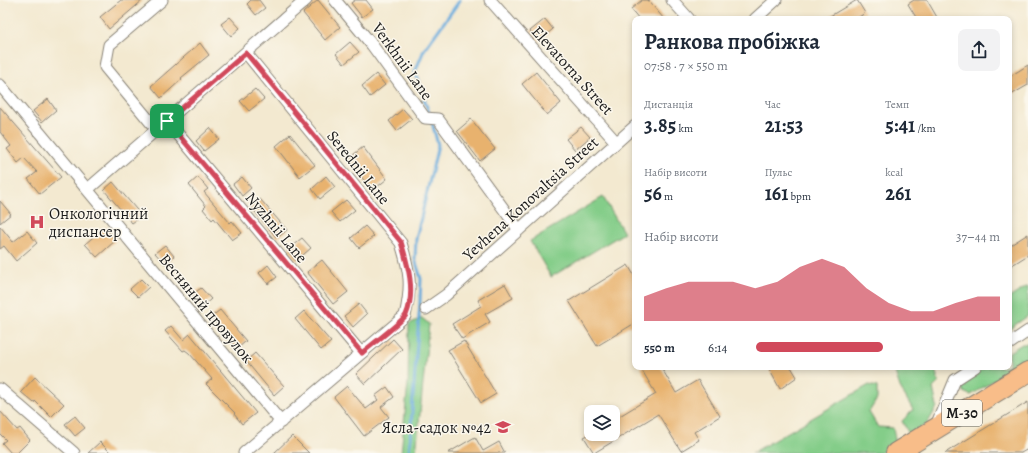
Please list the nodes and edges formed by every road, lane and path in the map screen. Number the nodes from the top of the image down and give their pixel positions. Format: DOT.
graph roads {
  1 [pos="162,0"];
  2 [pos="306,0"];
  3 [pos="335,0"];
  4 [pos="490,0"];
  5 [pos="672,0"];
  6 [pos="776,0"];
  7 [pos="686,16"];
  8 [pos="758,16"];
  9 [pos="246,53"];
  10 [pos="0,85"];
  11 [pos="167,121"];
  12 [pos="632,129"];
  13 [pos="157,130"];
  14 [pos="616,142"];
  15 [pos="88,189"];
  16 [pos="519,230"];
  17 [pos="426,310"];
  18 [pos="1028,331"];
  19 [pos="1012,342"];
  20 [pos="362,353"];
  21 [pos="970,370"];
  22 [pos="1028,372"];
  23 [pos="0,389"];
  24 [pos="281,422"];
  25 [pos="934,430"];
  26 [pos="74,453"];
  27 [pos="244,453"];
  28 [pos="896,453"];
  1 -- 13 [label="street"];
  2 -- 9 [label="street"];
  3 -- 16 [label="street, Verkhnii Lane"];
  4 -- 14 [label="street, Elevatorna Street"];
  5 -- 7 [label="street"];
  6 -- 8 [label="street"];
  9 -- 11 [label="street"];
  9 -- 20 [label="street, Serednii Lane"];
  10 -- 15 [label="street, Весняний провулок"];
  11 -- 13 [label="street"];
  11 -- 20 [label="street, Nyzhnii Lane"];
  12 -- 14 [label="street, Yevhena Konovaltsia Street"];
  13 -- 15 [label="street"];
  14 -- 16 [label="street, Yevhena Konovaltsia Street"];
  15 -- 24 [label="street, Весняний провулок"];
  16 -- 17 [label="street, Yevhena Konovaltsia Street"];
  18 -- 19 [label="street"];
  20 -- 24 [label="street"];
  21 -- 25 [label="street"];
  22 -- 25 [label="highway, М-30"];
  23 -- 26 [label="street"];
  24 -- 27 [label="street"];
  25 -- 28 [label="highway, М-30"];
}
